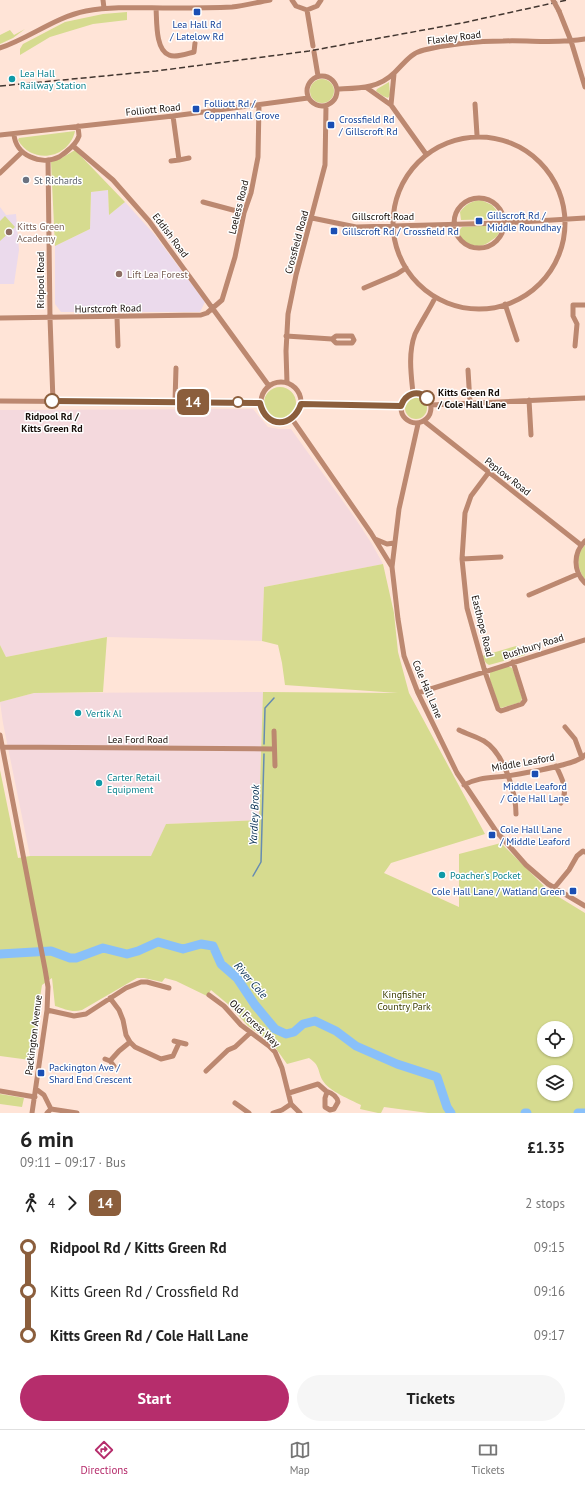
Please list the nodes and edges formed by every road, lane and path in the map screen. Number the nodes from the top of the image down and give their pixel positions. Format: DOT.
graph roads {
  1 [pos="103,0"];
  2 [pos="270,0"];
  3 [pos="292,0"];
  4 [pos="321,0"];
  5 [pos="553,0"];
  6 [pos="104,8"];
  7 [pos="156,8"];
  8 [pos="307,10"];
  9 [pos="585,39"];
  10 [pos="571,41"];
  11 [pos="195,43"];
  12 [pos="0,48"];
  13 [pos="394,74"];
  14 [pos="318,76"];
  15 [pos="585,87"];
  16 [pos="337,88"];
  17 [pos="367,88"];
  18 [pos="308,98"];
  19 [pos="475,104"];
  20 [pos="259,105"];
  21 [pos="391,105"];
  22 [pos="326,106"];
  23 [pos="173,116"];
  24 [pos="78,126"];
  25 [pos="14,134"];
  26 [pos="0,135"];
  27 [pos="477,135"];
  28 [pos="73,146"];
  29 [pos="22,152"];
  30 [pos="426,154"];
  31 [pos="189,158"];
  32 [pos="48,160"];
  33 [pos="179,160"];
  34 [pos="170,161"];
  35 [pos="0,172"];
  36 [pos="203,202"];
  37 [pos="244,214"];
  38 [pos="312,218"];
  39 [pos="585,218"];
  40 [pos="565,219"];
  41 [pos="503,223"];
  42 [pos="455,224"];
  43 [pos="393,226"];
  44 [pos="406,268"];
  45 [pos="364,288"];
  46 [pos="435,298"];
  47 [pos="505,304"];
  48 [pos="585,306"];
  49 [pos="214,308"];
  50 [pos="117,317"];
  51 [pos="0,318"];
  52 [pos="50,318"];
  53 [pos="286,336"];
  54 [pos="332,339"];
  55 [pos="517,340"];
  56 [pos="118,346"];
  57 [pos="575,346"];
  58 [pos="176,368"];
  59 [pos="468,370"];
  60 [pos="287,383"];
  61 [pos="269,386"];
  62 [pos="414,393"];
  63 [pos="585,398"];
  64 [pos="529,400"];
  65 [pos="0,401"];
  66 [pos="52,401"];
  67 [pos="175,401"];
  68 [pos="260,403"];
  69 [pos="470,403"];
  70 [pos="301,404"];
  71 [pos="431,405"];
  72 [pos="401,406"];
  73 [pos="292,419"];
  74 [pos="424,421"];
  75 [pos="418,424"];
  76 [pos="531,435"];
  77 [pos="489,472"];
  78 [pos="374,538"];
  79 [pos="394,543"];
  80 [pos="583,543"];
  81 [pos="501,557"];
  82 [pos="462,559"];
  83 [pos="392,567"];
  84 [pos="578,574"];
  85 [pos="585,583"];
  86 [pos="530,595"];
  87 [pos="585,640"];
  88 [pos="513,662"];
  89 [pos="485,672"];
  90 [pos="418,693"];
  91 [pos="565,727"];
  92 [pos="459,730"];
  93 [pos="274,731"];
  94 [pos="466,734"];
  95 [pos="0,735"];
  96 [pos="464,740"];
  97 [pos="3,747"];
  98 [pos="274,749"];
  99 [pos="583,756"];
  100 [pos="275,766"];
  101 [pos="556,766"];
  102 [pos="508,776"];
  103 [pos="464,785"];
  104 [pos="561,803"];
  105 [pos="516,814"];
  106 [pos="585,852"];
  107 [pos="555,887"];
  108 [pos="585,906"];
  109 [pos="169,988"];
  110 [pos="209,995"];
  111 [pos="110,998"];
  112 [pos="47,1010"];
  113 [pos="250,1033"];
  114 [pos="130,1042"];
  115 [pos="186,1044"];
  116 [pos="114,1066"];
  117 [pos="206,1071"];
  118 [pos="36,1090"];
  119 [pos="0,1091"];
  120 [pos="289,1092"];
  121 [pos="327,1092"];
  122 [pos="35,1097"];
  123 [pos="235,1103"];
  124 [pos="291,1104"];
  125 [pos="52,1109"];
  126 [pos="32,1113"];
  127 [pos="47,1113"];
  128 [pos="77,1113"];
  129 [pos="249,1113"];
  130 [pos="273,1113"];
  131 [pos="300,1113"];
  1 -- 6 [label="street"];
  2 -- 7 [label="street"];
  3 -- 8 [label="street"];
  4 -- 8 [label="street"];
  5 -- 10 [label="street, bridge"];
  6 -- 7 [label="street"];
  6 -- 12 [label="street"];
  7 -- 11 [label="street"];
  8 -- 14 [label="street"];
  9 -- 10 [label="street, Flaxley Road"];
  10 -- 13 [label="street, Flaxley Road"];
  10 -- 15 [label="street"];
  13 -- 17 [label="street, Flaxley Road"];
  13 -- 21 [label="street"];
  14 -- 16 [label="street"];
  14 -- 18 [label="street"];
  16 -- 17 [label="street, Flaxley Road"];
  16 -- 22 [label="street"];
  17 -- 21 [label="street"];
  18 -- 20 [label="street, Folliott Road"];
  18 -- 22 [label="street"];
  19 -- 27 [label="street"];
  20 -- 23 [label="street, Folliott Road"];
  20 -- 37 [label="street, Loeless Road"];
  21 -- 30 [label="street"];
  22 -- 38 [label="street, Crossfield Road"];
  23 -- 24 [label="street, Folliott Road"];
  23 -- 33 [label="street"];
  24 -- 25 [label="street, Folliott Road"];
  24 -- 28 [label="street"];
  25 -- 26 [label="street, Folliott Road"];
  25 -- 29 [label="street"];
  27 -- 30 [label="street"];
  27 -- 40 [label="street"];
  28 -- 32 [label="street"];
  28 -- 49 [label="street, Eddish Road"];
  29 -- 32 [label="street"];
  29 -- 35 [label="street"];
  30 -- 43 [label="street"];
  31 -- 33 [label="street"];
  32 -- 52 [label="street, Ridpool Road"];
  33 -- 34 [label="street"];
  36 -- 37 [label="street"];
  37 -- 49 [label="street, Loeless Road"];
  38 -- 43 [label="street, Gillscroft Road"];
  38 -- 53 [label="street, Crossfield Road"];
  39 -- 40 [label="street, Gillscroft Road"];
  40 -- 41 [label="street, Gillscroft Road"];
  40 -- 47 [label="street"];
  41 -- 42 [label="street, Gillscroft Road"];
  41 -- 42 [label="street"];
  41 -- 42 [label="street"];
  42 -- 43 [label="street, Gillscroft Road"];
  43 -- 44 [label="street"];
  44 -- 45 [label="street"];
  44 -- 46 [label="street"];
  46 -- 47 [label="street"];
  46 -- 62 [label="street"];
  47 -- 55 [label="street"];
  48 -- 57 [label="street"];
  49 -- 50 [label="street, Hurstcroft Road"];
  49 -- 61 [label="street, Eddish Road"];
  50 -- 52 [label="street, Hurstcroft Road"];
  50 -- 56 [label="street"];
  51 -- 52 [label="street, Hurstcroft Road"];
  52 -- 66 [label="street, Ridpool Road"];
  53 -- 54 [label="street"];
  53 -- 60 [label="street, Crossfield Road"];
  58 -- 67 [label="street"];
  59 -- 69 [label="street"];
  60 -- 61 [label="street"];
  60 -- 70 [label="street"];
  61 -- 68 [label="street"];
  62 -- 71 [label="street"];
  62 -- 72 [label="street"];
  63 -- 64 [label="street"];
  64 -- 69 [label="street"];
  64 -- 76 [label="street"];
  65 -- 66 [label="street"];
  66 -- 67 [label="street"];
  67 -- 68 [label="street"];
  68 -- 73 [label="street"];
  69 -- 71 [label="street"];
  70 -- 72 [label="street"];
  70 -- 73 [label="street"];
  71 -- 74 [label="street"];
  72 -- 75 [label="street"];
  73 -- 78 [label="street"];
  74 -- 75 [label="street"];
  74 -- 77 [label="street, Peplow Road"];
  75 -- 79 [label="street, Cole Hall Lane"];
  77 -- 80 [label="street, Peplow Road"];
  77 -- 82 [label="street, Easthope Road"];
  78 -- 79 [label="street"];
  78 -- 83 [label="street"];
  79 -- 83 [label="street, Cole Hall Lane"];
  80 -- 84 [label="street"];
  81 -- 82 [label="street"];
  82 -- 89 [label="street, Easthope Road"];
  83 -- 90 [label="street, Cole Hall Lane"];
  84 -- 85 [label="street"];
  84 -- 86 [label="street"];
  87 -- 88 [label="street, Bushbury Road"];
  88 -- 89 [label="street, Bushbury Road"];
  88 -- 89 [label="street, Easthope Road"];
  89 -- 90 [label="street, Bushbury Road"];
  90 -- 103 [label="street, Cole Hall Lane"];
  91 -- 99 [label="street"];
  92 -- 94 [label="street"];
  93 -- 98 [label="street"];
  94 -- 96 [label="street"];
  94 -- 102 [label="street"];
  95 -- 97 [label="street"];
  97 -- 98 [label="street, Lea Ford Road"];
  97 -- 112 [label="street, Packington Avenue"];
  98 -- 100 [label="street"];
  99 -- 101 [label="street, Middle Leaford"];
  101 -- 102 [label="street, Middle Leaford"];
  101 -- 104 [label="street"];
  102 -- 103 [label="street, Middle Leaford"];
  102 -- 105 [label="street"];
  103 -- 107 [label="street, Cole Hall Lane"];
  106 -- 107 [label="street"];
  107 -- 108 [label="street, Cole Hall Lane"];
  109 -- 111 [label="street"];
  110 -- 113 [label="street, Old Forest Way"];
  111 -- 112 [label="street"];
  111 -- 114 [label="street"];
  112 -- 118 [label="street, Packington Avenue"];
  113 -- 117 [label="street"];
  113 -- 120 [label="street, Old Forest Way"];
  114 -- 115 [label="street"];
  114 -- 116 [label="street"];
  118 -- 122 [label="street, Packington Avenue"];
  118 -- 125 [label="street"];
  119 -- 122 [label="street"];
  120 -- 121 [label="street"];
  120 -- 124 [label="street, Old Forest Way"];
  122 -- 126 [label="street, Packington Avenue"];
  123 -- 129 [label="street"];
  124 -- 130 [label="street"];
  124 -- 131 [label="street"];
  125 -- 127 [label="street"];
  125 -- 128 [label="street"];
}
